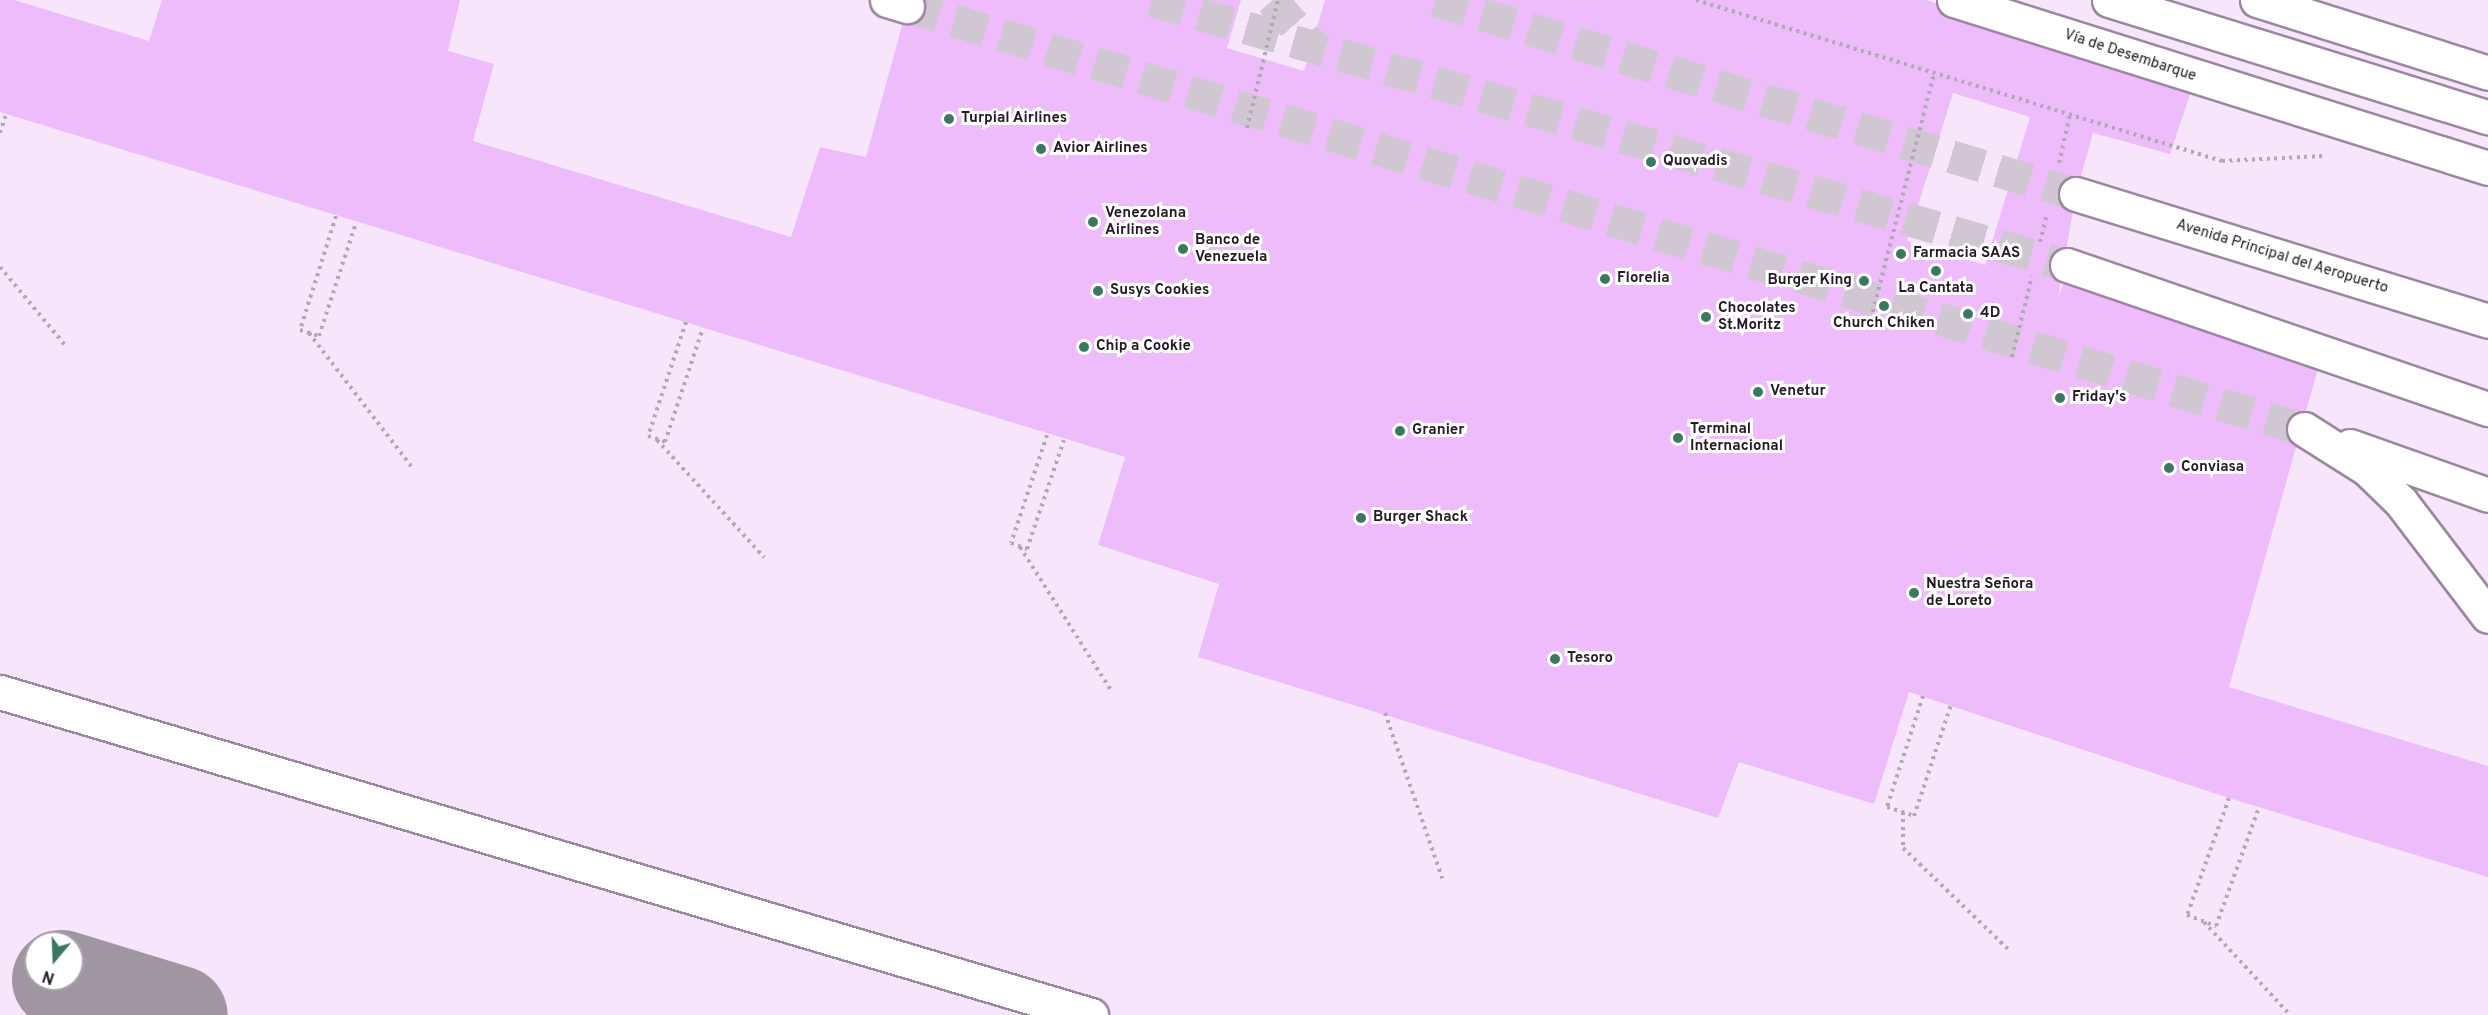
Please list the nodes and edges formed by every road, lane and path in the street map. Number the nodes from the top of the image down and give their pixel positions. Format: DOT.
graph roads {
  1 [pos="1278,0"];
  2 [pos="1696,0"];
  3 [pos="1954,0"];
  4 [pos="2109,0"];
  5 [pos="2257,0"];
  6 [pos="1934,73"];
  7 [pos="2488,73"];
  8 [pos="6,114"];
  9 [pos="2070,114"];
  10 [pos="2488,117"];
  11 [pos="1247,128"];
  12 [pos="0,133"];
  13 [pos="2330,156"];
  14 [pos="2058,166"];
  15 [pos="2488,168"];
  16 [pos="2076,194"];
  17 [pos="2048,210"];
  18 [pos="336,216"];
  19 [pos="356,223"];
  20 [pos="2039,245"];
  21 [pos="2067,265"];
  22 [pos="0,267"];
  23 [pos="2034,267"];
  24 [pos="1871,319"];
  25 [pos="2488,321"];
  26 [pos="686,322"];
  27 [pos="703,328"];
  28 [pos="309,332"];
  29 [pos="65,345"];
  30 [pos="2012,357"];
  31 [pos="2488,409"];
  32 [pos="1047,435"];
  33 [pos="656,439"];
  34 [pos="1064,441"];
  35 [pos="411,466"];
  36 [pos="2488,495"];
  37 [pos="1020,546"];
  38 [pos="764,556"];
  39 [pos="2488,616"];
  40 [pos="1110,688"];
  41 [pos="0,692"];
  42 [pos="1923,696"];
  43 [pos="1951,705"];
  44 [pos="1385,713"];
  45 [pos="2229,798"];
  46 [pos="2259,807"];
  47 [pos="1903,812"];
  48 [pos="1442,878"];
  49 [pos="2204,921"];
  50 [pos="2008,949"];
  51 [pos="1091,1015"];
  52 [pos="2290,1015"];
  1 -- 11 [label="path"];
  2 -- 6 [label="path"];
  3 -- 15 [label="lane, Vía de Desembarque"];
  4 -- 10 [label="lane"];
  5 -- 7 [label="lane"];
  6 -- 9 [label="path"];
  6 -- 24 [label="path"];
  8 -- 12 [label="path"];
  9 -- 13 [label="path"];
  9 -- 14 [label="path"];
  16 -- 25 [label="lane, Avenida Principal del Aeropuerto"];
  17 -- 20 [label="path"];
  18 -- 28 [label="path"];
  19 -- 28 [label="path"];
  21 -- 31 [label="lane"];
  22 -- 29 [label="path"];
  23 -- 30 [label="path"];
  26 -- 33 [label="path"];
  27 -- 33 [label="path"];
  28 -- 35 [label="path"];
  32 -- 37 [label="path"];
  33 -- 38 [label="path"];
  34 -- 37 [label="path"];
  36 -- 39 [label="lane"];
  37 -- 40 [label="path"];
  41 -- 51 [label="lane"];
  42 -- 47 [label="path"];
  43 -- 47 [label="path"];
  44 -- 48 [label="path"];
  45 -- 49 [label="path"];
  46 -- 49 [label="path"];
  47 -- 50 [label="path"];
  49 -- 52 [label="path"];
}
